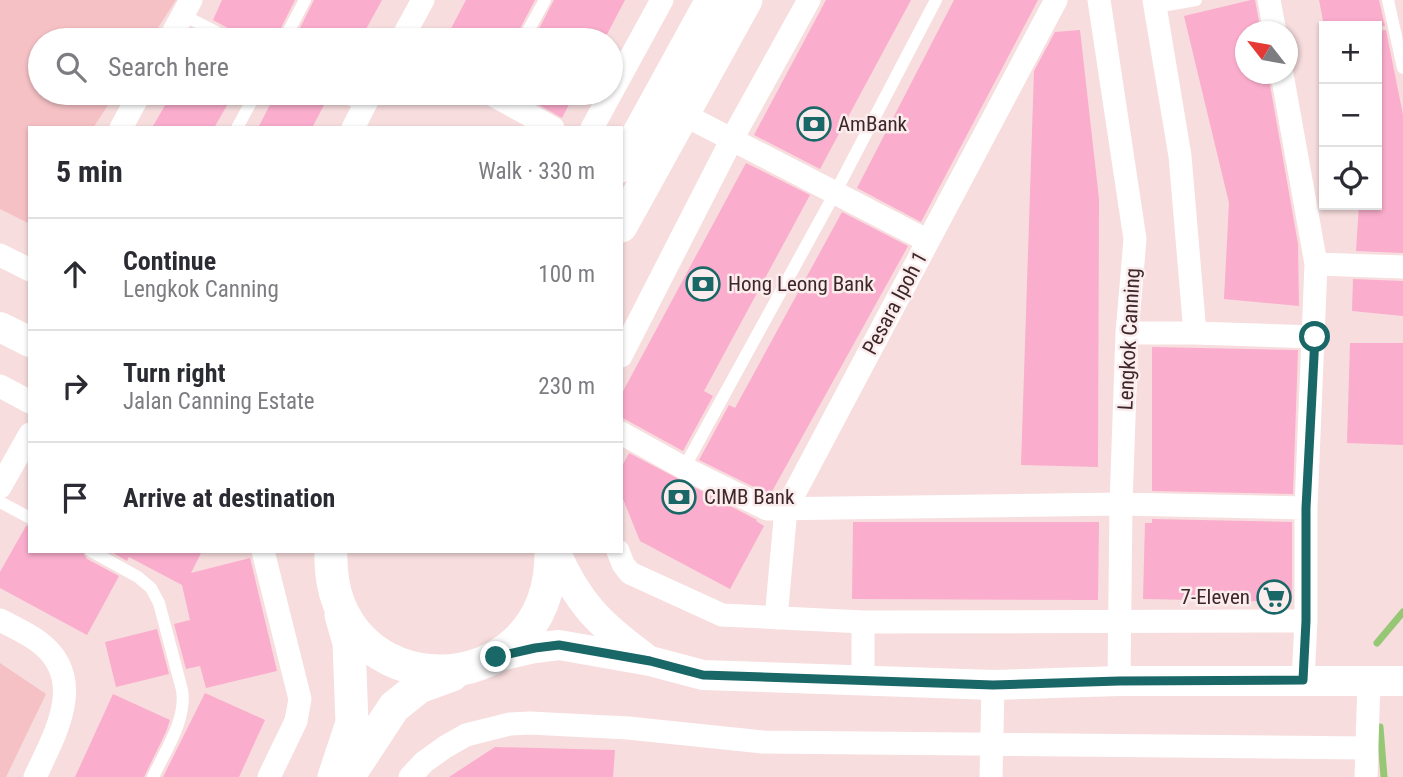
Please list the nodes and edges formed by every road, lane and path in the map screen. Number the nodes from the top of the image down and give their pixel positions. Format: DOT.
graph roads {
  1 [pos="305,0"];
  2 [pos="423,0"];
  3 [pos="545,0"];
  4 [pos="662,0"];
  5 [pos="712,0"];
  6 [pos="746,0"];
  7 [pos="808,0"];
  8 [pos="936,0"];
  9 [pos="1056,0"];
  10 [pos="1099,0"];
  11 [pos="1196,0"];
  12 [pos="1269,0"];
  13 [pos="1388,0"];
  14 [pos="1155,4"];
  15 [pos="187,8"];
  16 [pos="1273,21"];
  17 [pos="176,28"];
  18 [pos="215,28"];
  19 [pos="290,28"];
  20 [pos="408,28"];
  21 [pos="530,28"];
  22 [pos="1403,68"];
  23 [pos="623,71"];
  24 [pos="1284,84"];
  25 [pos="133,105"];
  26 [pos="249,105"];
  27 [pos="364,105"];
  28 [pos="512,105"];
  29 [pos="605,105"];
  30 [pos="684,115"];
  31 [pos="122,126"];
  32 [pos="238,126"];
  33 [pos="354,126"];
  34 [pos="547,126"];
  35 [pos="593,126"];
  36 [pos="732,139"];
  37 [pos="623,163"];
  38 [pos="623,164"];
  39 [pos="835,192"];
  40 [pos="623,222"];
  41 [pos="928,241"];
  42 [pos="0,255"];
  43 [pos="1317,264"];
  44 [pos="1403,267"];
  45 [pos="28,269"];
  46 [pos="0,327"];
  47 [pos="1127,333"];
  48 [pos="1195,333"];
  49 [pos="1315,337"];
  50 [pos="28,341"];
  51 [pos="623,352"];
  52 [pos="0,386"];
  53 [pos="28,401"];
  54 [pos="623,434"];
  55 [pos="28,437"];
  56 [pos="684,468"];
  57 [pos="0,486"];
  58 [pos="0,502"];
  59 [pos="1121,504"];
  60 [pos="1306,508"];
  61 [pos="786,509"];
  62 [pos="28,517"];
  63 [pos="96,553"];
  64 [pos="263,553"];
  65 [pos="553,553"];
  66 [pos="554,553"];
  67 [pos="619,553"];
  68 [pos="329,571"];
  69 [pos="776,618"];
  70 [pos="0,620"];
  71 [pos="1120,620"];
  72 [pos="1306,621"];
  73 [pos="863,622"];
  74 [pos="650,661"];
  75 [pos="484,663"];
  76 [pos="863,680"];
  77 [pos="1303,680"];
  78 [pos="1369,680"];
  79 [pos="1119,681"];
  80 [pos="1403,681"];
  81 [pos="993,685"];
  82 [pos="993,744"];
  83 [pos="1366,748"];
  84 [pos="35,777"];
  85 [pos="153,777"];
  86 [pos="269,777"];
  87 [pos="334,777"];
  88 [pos="348,777"];
  89 [pos="410,777"];
  90 [pos="991,777"];
  91 [pos="1367,777"];
  1 -- 19 [label="lane"];
  2 -- 20 [label="street"];
  3 -- 21 [label="lane"];
  4 -- 23 [label="street"];
  5 -- 37 [label="main road"];
  6 -- 30 [label="main road"];
  7 -- 36 [label="street"];
  8 -- 39 [label="lane"];
  9 -- 41 [label="street, Pesara Ipoh 1"];
  10 -- 47 [label="street, Lengkok Canning"];
  11 -- 14 [label="lane"];
  12 -- 16 [label="street"];
  13 -- 22 [label="lane"];
  14 -- 48 [label="street"];
  15 -- 17 [label="street"];
  15 -- 18 [label="lane"];
  24 -- 43 [label="street"];
  25 -- 31 [label="street"];
  26 -- 32 [label="lane"];
  27 -- 33 [label="street"];
  28 -- 34 [label="street"];
  29 -- 35 [label="street"];
  30 -- 36 [label="street"];
  30 -- 38 [label="street"];
  30 -- 40 [label="main road"];
  36 -- 39 [label="street"];
  36 -- 51 [label="street"];
  39 -- 41 [label="street"];
  39 -- 56 [label="lane"];
  41 -- 61 [label="street, Pesara Ipoh 1"];
  42 -- 45 [label="street"];
  43 -- 44 [label="street"];
  43 -- 49 [label="street"];
  46 -- 50 [label="street"];
  47 -- 48 [label="street"];
  47 -- 59 [label="street, Lengkok Canning"];
  48 -- 49 [label="street"];
  49 -- 60 [label="street"];
  52 -- 53 [label="street"];
  54 -- 56 [label="street"];
  55 -- 57 [label="street"];
  56 -- 61 [label="street"];
  58 -- 62 [label="lane"];
  59 -- 60 [label="street"];
  59 -- 61 [label="street"];
  59 -- 71 [label="street, Lengkok Canning"];
  60 -- 72 [label="street"];
  61 -- 69 [label="street, Pesara Ipoh 1"];
  63 -- 85 [label="lane"];
  64 -- 86 [label="street"];
  65 -- 75 [label="main road"];
  66 -- 74 [label="street"];
  67 -- 69 [label="street"];
  68 -- 75 [label="main road"];
  68 -- 87 [label="main road"];
  69 -- 73 [label="street"];
  70 -- 84 [label="street"];
  71 -- 72 [label="street"];
  71 -- 73 [label="street"];
  71 -- 79 [label="street, Lengkok Canning"];
  72 -- 77 [label="street"];
  73 -- 76 [label="street"];
  74 -- 75 [label="street"];
  74 -- 76 [label="street"];
  75 -- 88 [label="main road"];
  76 -- 81 [label="street"];
  77 -- 78 [label="street"];
  77 -- 79 [label="street"];
  78 -- 80 [label="street"];
  78 -- 83 [label="street"];
  79 -- 81 [label="street"];
  81 -- 82 [label="street"];
  82 -- 83 [label="street"];
  82 -- 89 [label="street"];
  82 -- 90 [label="street"];
  83 -- 91 [label="street"];
}
